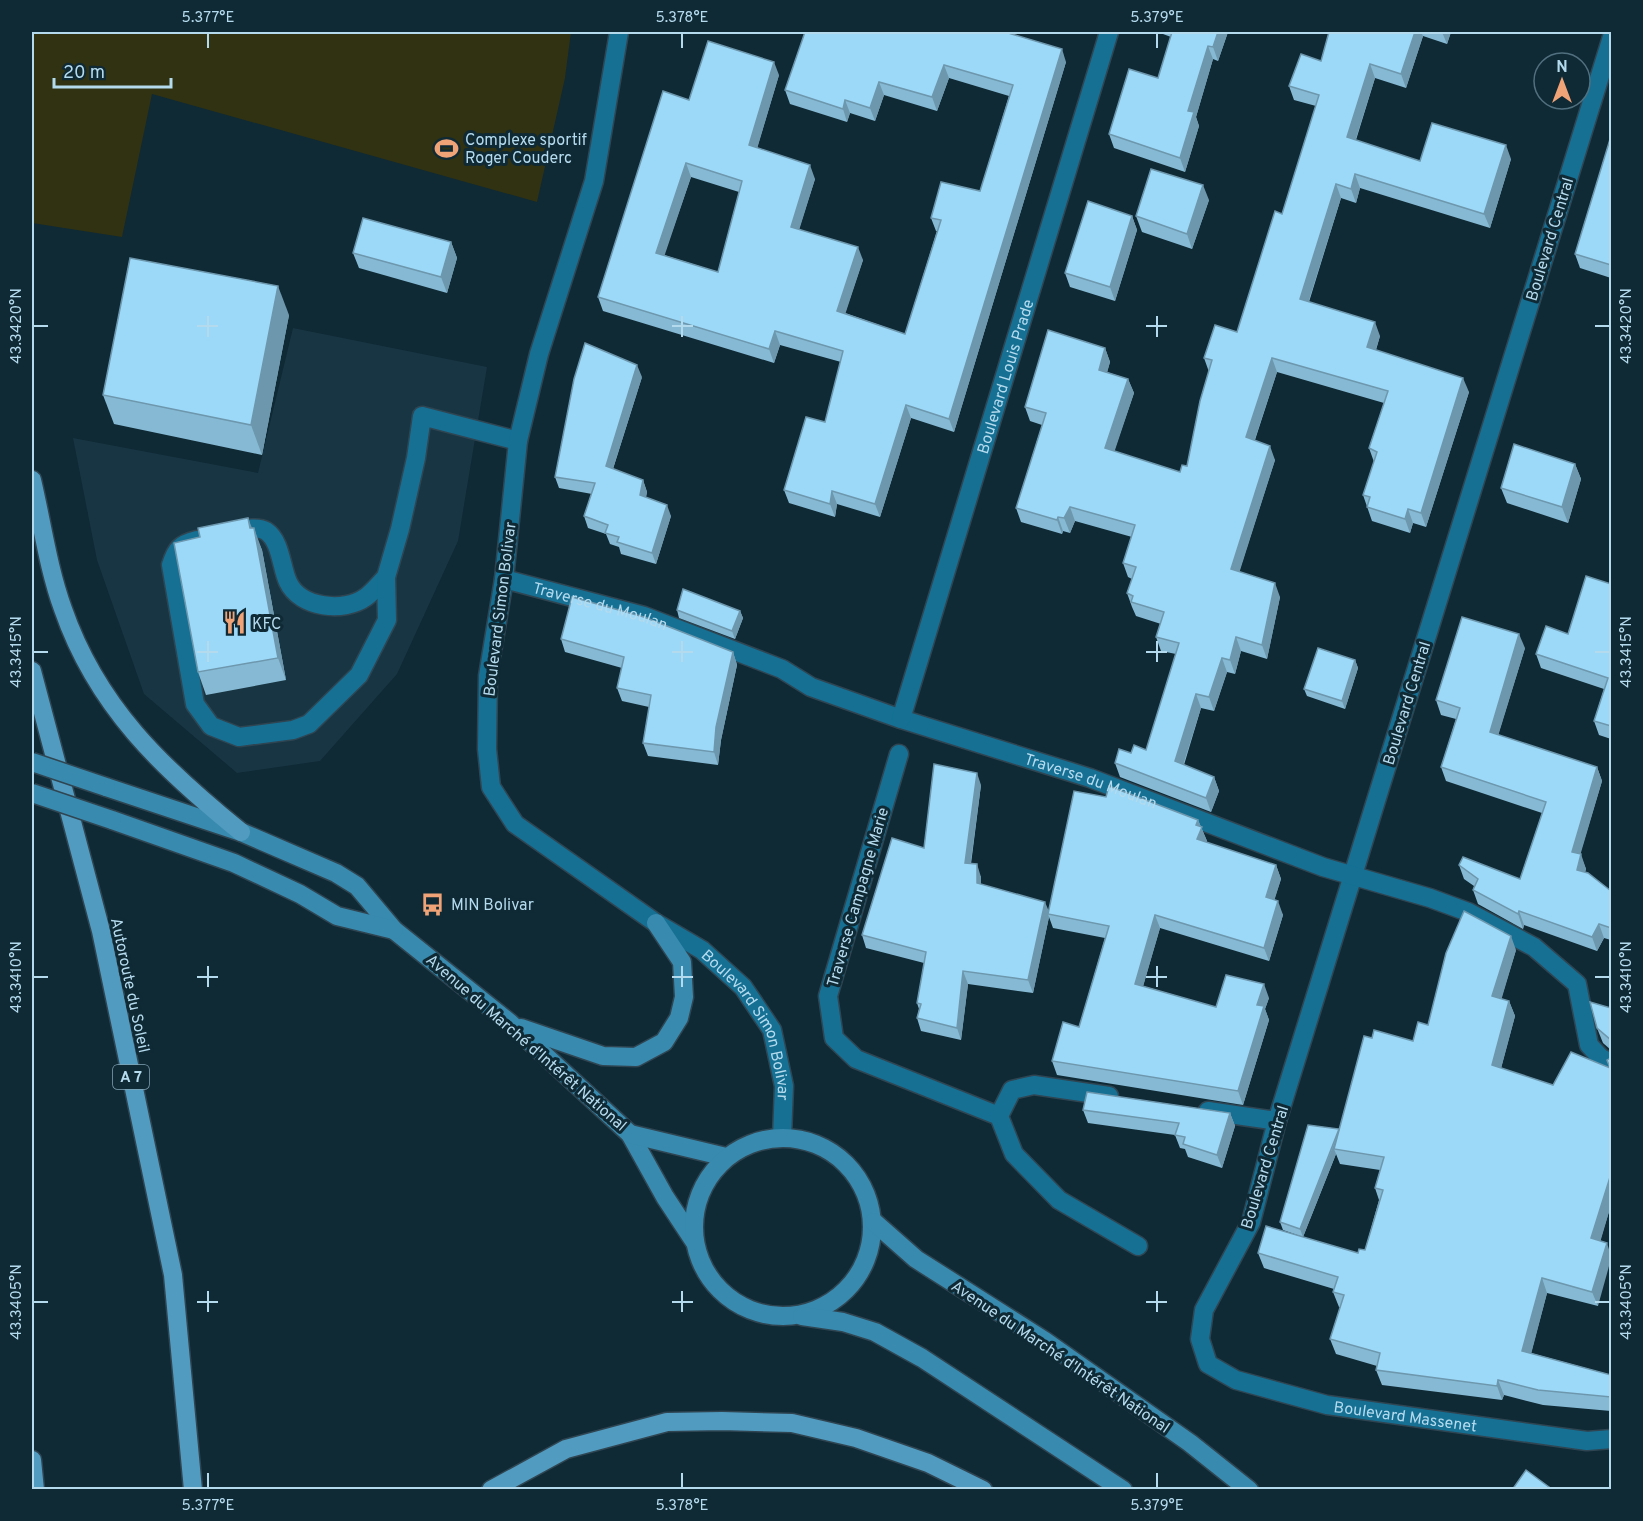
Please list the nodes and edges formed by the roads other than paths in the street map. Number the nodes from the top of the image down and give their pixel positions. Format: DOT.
graph roads {
  1 [pos="619,32"];
  2 [pos="1109,32"];
  3 [pos="1611,37"];
  4 [pos="518,441"];
  5 [pos="32,480"];
  6 [pos="386,577"];
  7 [pos="504,579"];
  8 [pos="32,671"];
  9 [pos="901,719"];
  10 [pos="899,754"];
  11 [pos="32,762"];
  12 [pos="32,793"];
  13 [pos="241,832"];
  14 [pos="1353,876"];
  15 [pos="656,923"];
  16 [pos="394,930"];
  17 [pos="510,1023"];
  18 [pos="1611,1064"];
  19 [pos="1127,1098"];
  20 [pos="1185,1107"];
  21 [pos="999,1116"];
  22 [pos="1277,1121"];
  23 [pos="630,1134"];
  24 [pos="782,1137"];
  25 [pos="726,1157"];
  26 [pos="874,1222"];
  27 [pos="694,1240"];
  28 [pos="1138,1246"];
  29 [pos="798,1315"];
  30 [pos="1208,1364"];
  31 [pos="1611,1439"];
  32 [pos="32,1460"];
  33 [pos="35,1490"];
  34 [pos="193,1490"];
  35 [pos="491,1490"];
  36 [pos="983,1490"];
  37 [pos="1123,1490"];
  38 [pos="1248,1490"];
  1 -- 4 [label="street, Boulevard Simon Bolivar"];
  2 -- 9 [label="street, Boulevard Louis Prade"];
  3 -- 14 [label="street, Boulevard Central"];
  4 -- 6 [label="street"];
  4 -- 7 [label="street, Boulevard Simon Bolivar"];
  5 -- 13 [label="highway"];
  6 -- 6 [label="street"];
  7 -- 9 [label="street, Traverse du Moulan"];
  7 -- 15 [label="street, Boulevard Simon Bolivar"];
  8 -- 34 [label="highway, Autoroute du Soleil / A 7"];
  9 -- 14 [label="street, Traverse du Moulan"];
  10 -- 21 [label="street, Traverse Campagne Marie"];
  11 -- 13 [label="main road, Avenue du Marché d'Intérêt National, bridge"];
  12 -- 16 [label="main road, Avenue du Marché d'Intérêt National, bridge"];
  13 -- 16 [label="main road, Avenue du Marché d'Intérêt National"];
  14 -- 18 [label="street, Traverse du Moulan"];
  14 -- 22 [label="street, Boulevard Central"];
  15 -- 17 [label="main road"];
  15 -- 24 [label="street, Boulevard Simon Bolivar"];
  16 -- 17 [label="main road, Avenue du Marché d'Intérêt National"];
  17 -- 23 [label="main road, Avenue du Marché d'Intérêt National"];
  19 -- 21 [label="street"];
  20 -- 22 [label="street"];
  21 -- 28 [label="street"];
  22 -- 30 [label="street, Boulevard Central"];
  23 -- 25 [label="main road, Avenue du Marché d'Intérêt National"];
  23 -- 27 [label="main road, Avenue du Marché d'Intérêt National"];
  24 -- 25 [label="main road"];
  24 -- 26 [label="main road"];
  25 -- 27 [label="main road"];
  26 -- 29 [label="main road"];
  26 -- 38 [label="main road, Avenue du Marché d'Intérêt National"];
  27 -- 29 [label="main road"];
  29 -- 37 [label="main road"];
  30 -- 31 [label="street, Boulevard Massenet"];
  32 -- 33 [label="highway"];
  35 -- 36 [label="highway"];
}
